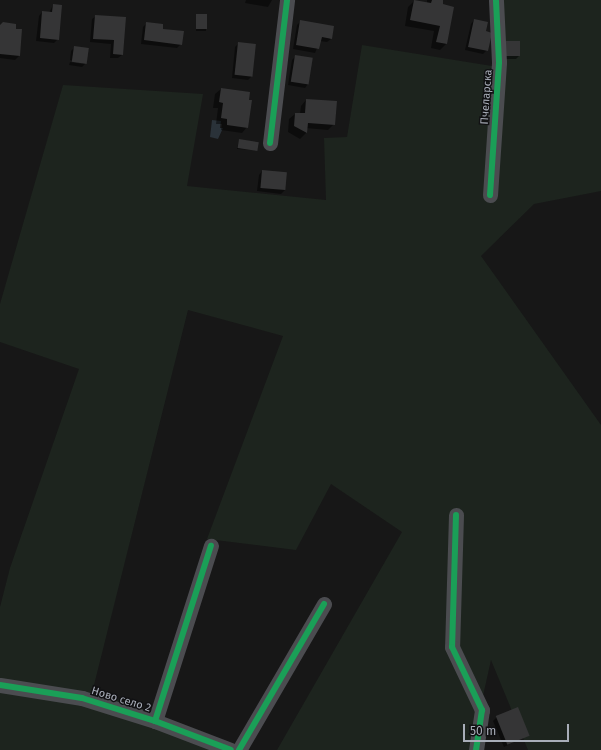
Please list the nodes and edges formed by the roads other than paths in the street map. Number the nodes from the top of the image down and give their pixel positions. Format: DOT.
graph roads {
  1 [pos="287,0"];
  2 [pos="496,0"];
  3 [pos="270,143"];
  4 [pos="490,195"];
  5 [pos="456,515"];
  6 [pos="210,546"];
  7 [pos="324,604"];
  8 [pos="0,685"];
  9 [pos="155,721"];
  10 [pos="231,750"];
  11 [pos="239,750"];
  12 [pos="476,750"];
  1 -- 3 [label="street"];
  2 -- 4 [label="street, Пчеларска"];
  5 -- 12 [label="street"];
  6 -- 9 [label="street"];
  7 -- 11 [label="street"];
  8 -- 9 [label="street, Ново село 2"];
  9 -- 10 [label="street, Ново село 2"];
}
